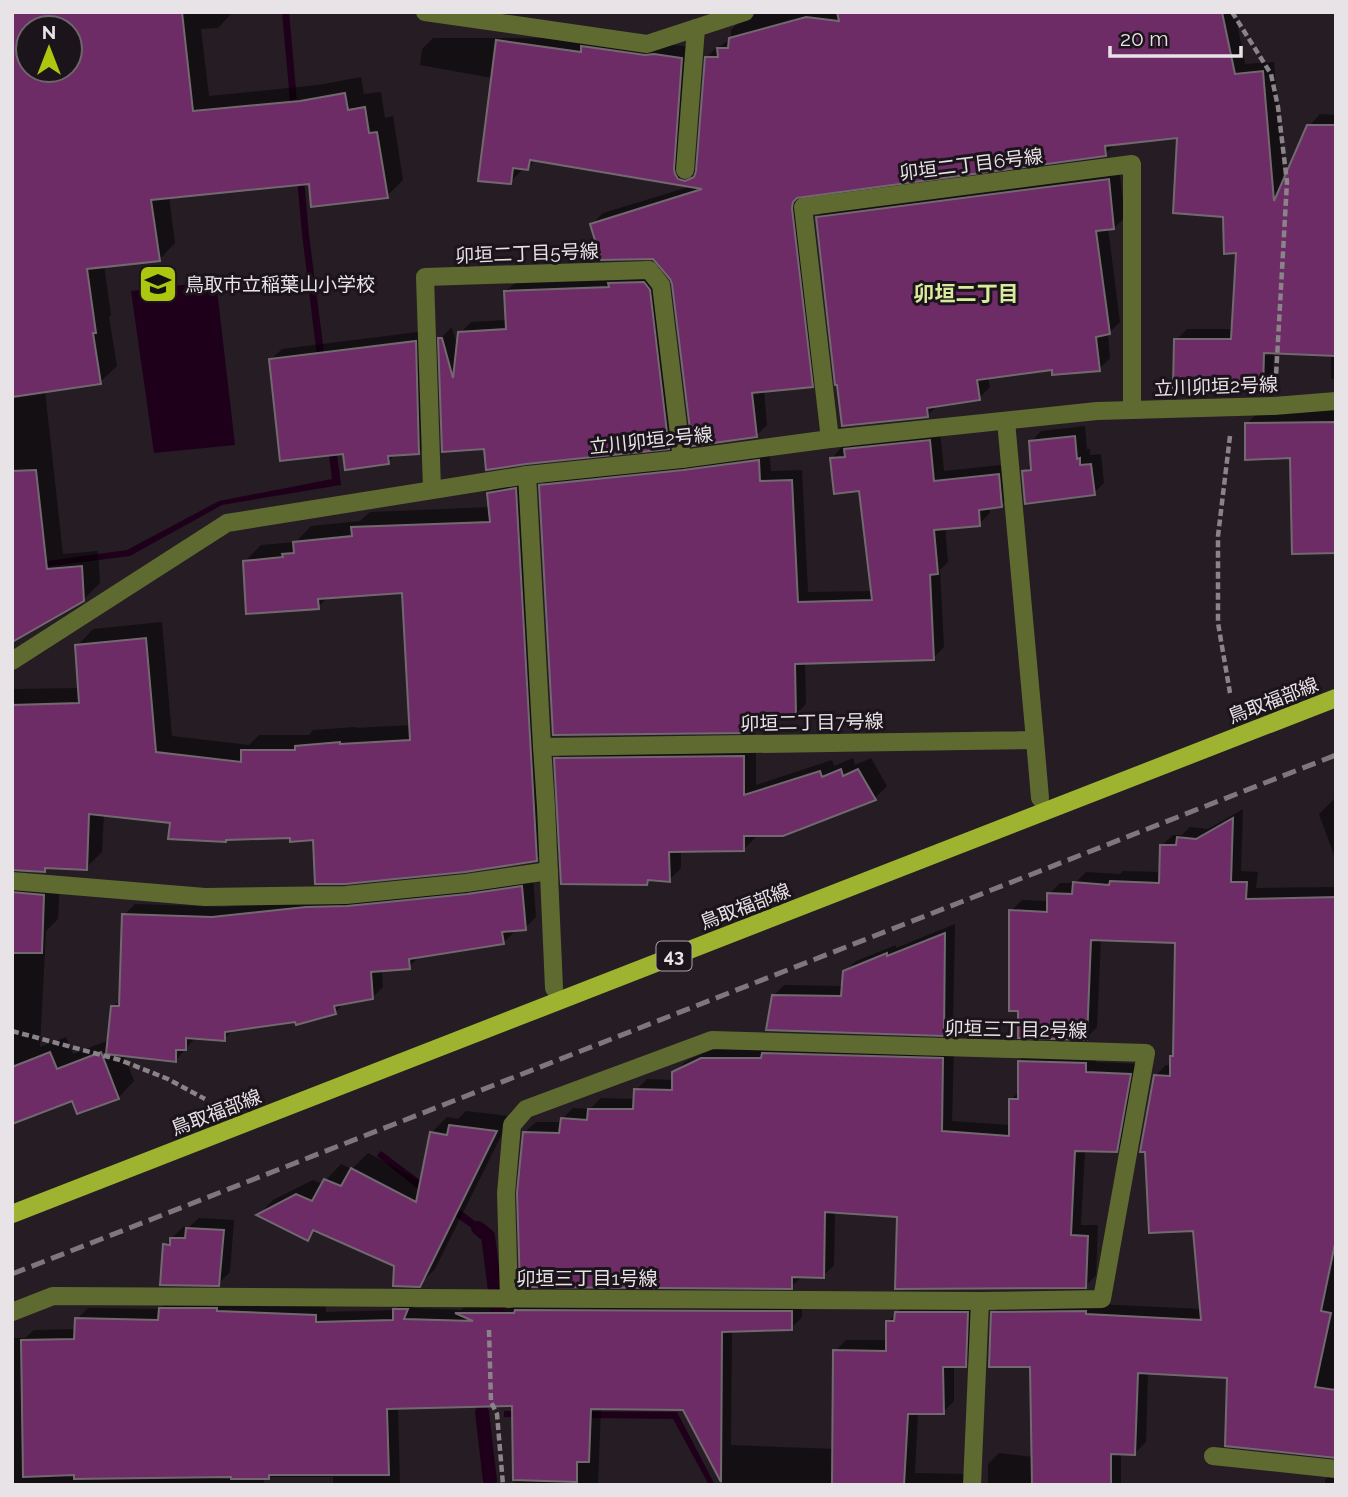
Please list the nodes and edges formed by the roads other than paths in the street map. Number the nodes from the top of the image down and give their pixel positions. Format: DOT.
graph roads {
  1 [pos="425,12"];
  2 [pos="745,12"];
  3 [pos="696,28"];
  4 [pos="685,170"];
  5 [pos="1336,401"];
  6 [pos="1132,410"];
  7 [pos="1006,421"];
  8 [pos="830,439"];
  9 [pos="682,459"];
  10 [pos="527,475"];
  11 [pos="432,489"];
  12 [pos="12,661"];
  13 [pos="1336,698"];
  14 [pos="1035,740"];
  15 [pos="542,747"];
  16 [pos="1040,798"];
  17 [pos="549,872"];
  18 [pos="12,881"];
  19 [pos="554,988"];
  20 [pos="12,1214"];
  21 [pos="509,1299"];
  22 [pos="980,1301"];
  23 [pos="12,1312"];
  24 [pos="1213,1456"];
  25 [pos="1336,1469"];
  26 [pos="972,1485"];
  1 -- 3 [label="street"];
  2 -- 3 [label="street"];
  3 -- 4 [label="street"];
  5 -- 6 [label="street, 立川卯垣2号線"];
  6 -- 7 [label="street, 立川卯垣2号線"];
  6 -- 8 [label="street, 卯垣二丁目6号線"];
  7 -- 8 [label="street, 立川卯垣2号線"];
  7 -- 14 [label="street"];
  8 -- 9 [label="street, 立川卯垣2号線"];
  9 -- 10 [label="street, 立川卯垣2号線"];
  9 -- 11 [label="street, 卯垣二丁目5号線"];
  10 -- 11 [label="street, 立川卯垣2号線"];
  10 -- 15 [label="street"];
  11 -- 12 [label="street, 立川卯垣2号線"];
  13 -- 20 [label="main road, 鳥取福部線 / 43"];
  14 -- 15 [label="street, 卯垣二丁目7号線"];
  14 -- 16 [label="street"];
  15 -- 17 [label="street"];
  17 -- 18 [label="street"];
  17 -- 19 [label="street"];
  21 -- 22 [label="street, 卯垣三丁目1号線"];
  21 -- 22 [label="street, 卯垣三丁目2号線"];
  21 -- 23 [label="street, 卯垣三丁目1号線"];
  22 -- 26 [label="street"];
  24 -- 25 [label="street"];
}
